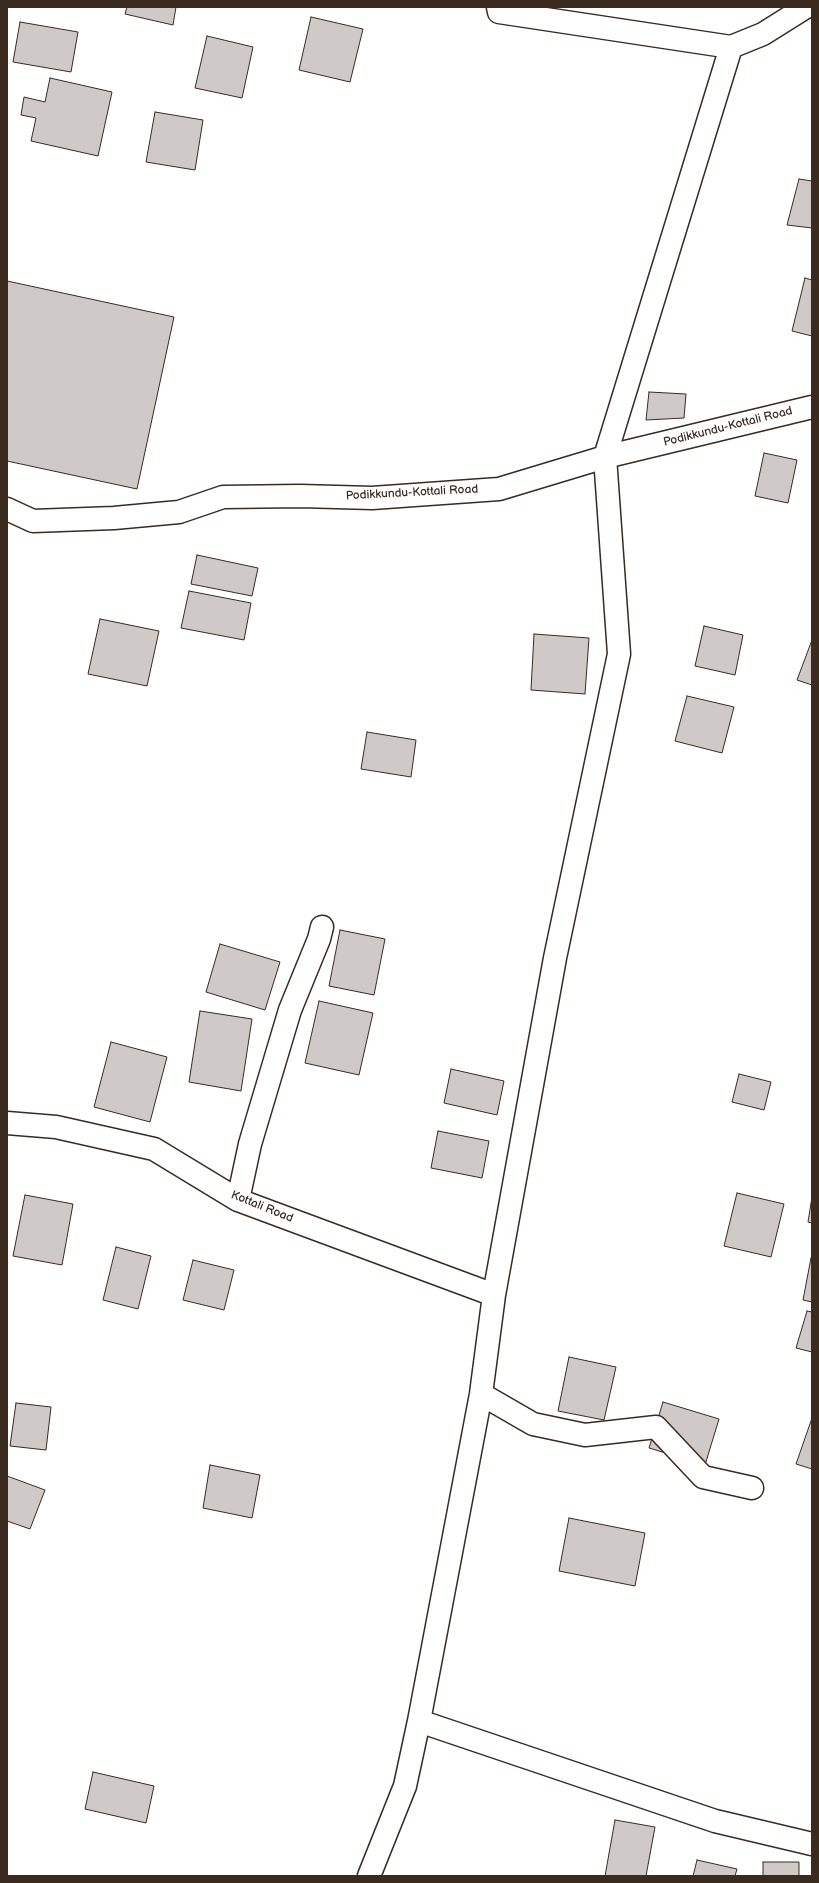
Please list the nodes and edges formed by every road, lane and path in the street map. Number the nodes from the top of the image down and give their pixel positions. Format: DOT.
graph roads {
  1 [pos="498,7"];
  2 [pos="806,7"];
  3 [pos="731,47"];
  4 [pos="812,407"];
  5 [pos="605,457"];
  6 [pos="7,509"];
  7 [pos="322,927"];
  8 [pos="7,1123"];
  9 [pos="238,1200"];
  10 [pos="494,1295"];
  11 [pos="480,1394"];
  12 [pos="752,1488"];
  13 [pos="419,1721"];
  14 [pos="812,1844"];
  15 [pos="369,1876"];
  1 -- 3 [label="street"];
  2 -- 3 [label="street"];
  3 -- 5 [label="street"];
  4 -- 5 [label="street, Podikkundu-Kottali Road"];
  5 -- 6 [label="street, Podikkundu-Kottali Road"];
  5 -- 10 [label="street"];
  7 -- 9 [label="street"];
  8 -- 9 [label="street, Kottali Road"];
  9 -- 10 [label="street, Kottali Road"];
  10 -- 11 [label="street"];
  11 -- 12 [label="street"];
  11 -- 13 [label="street"];
  13 -- 14 [label="street"];
  13 -- 15 [label="street"];
}
